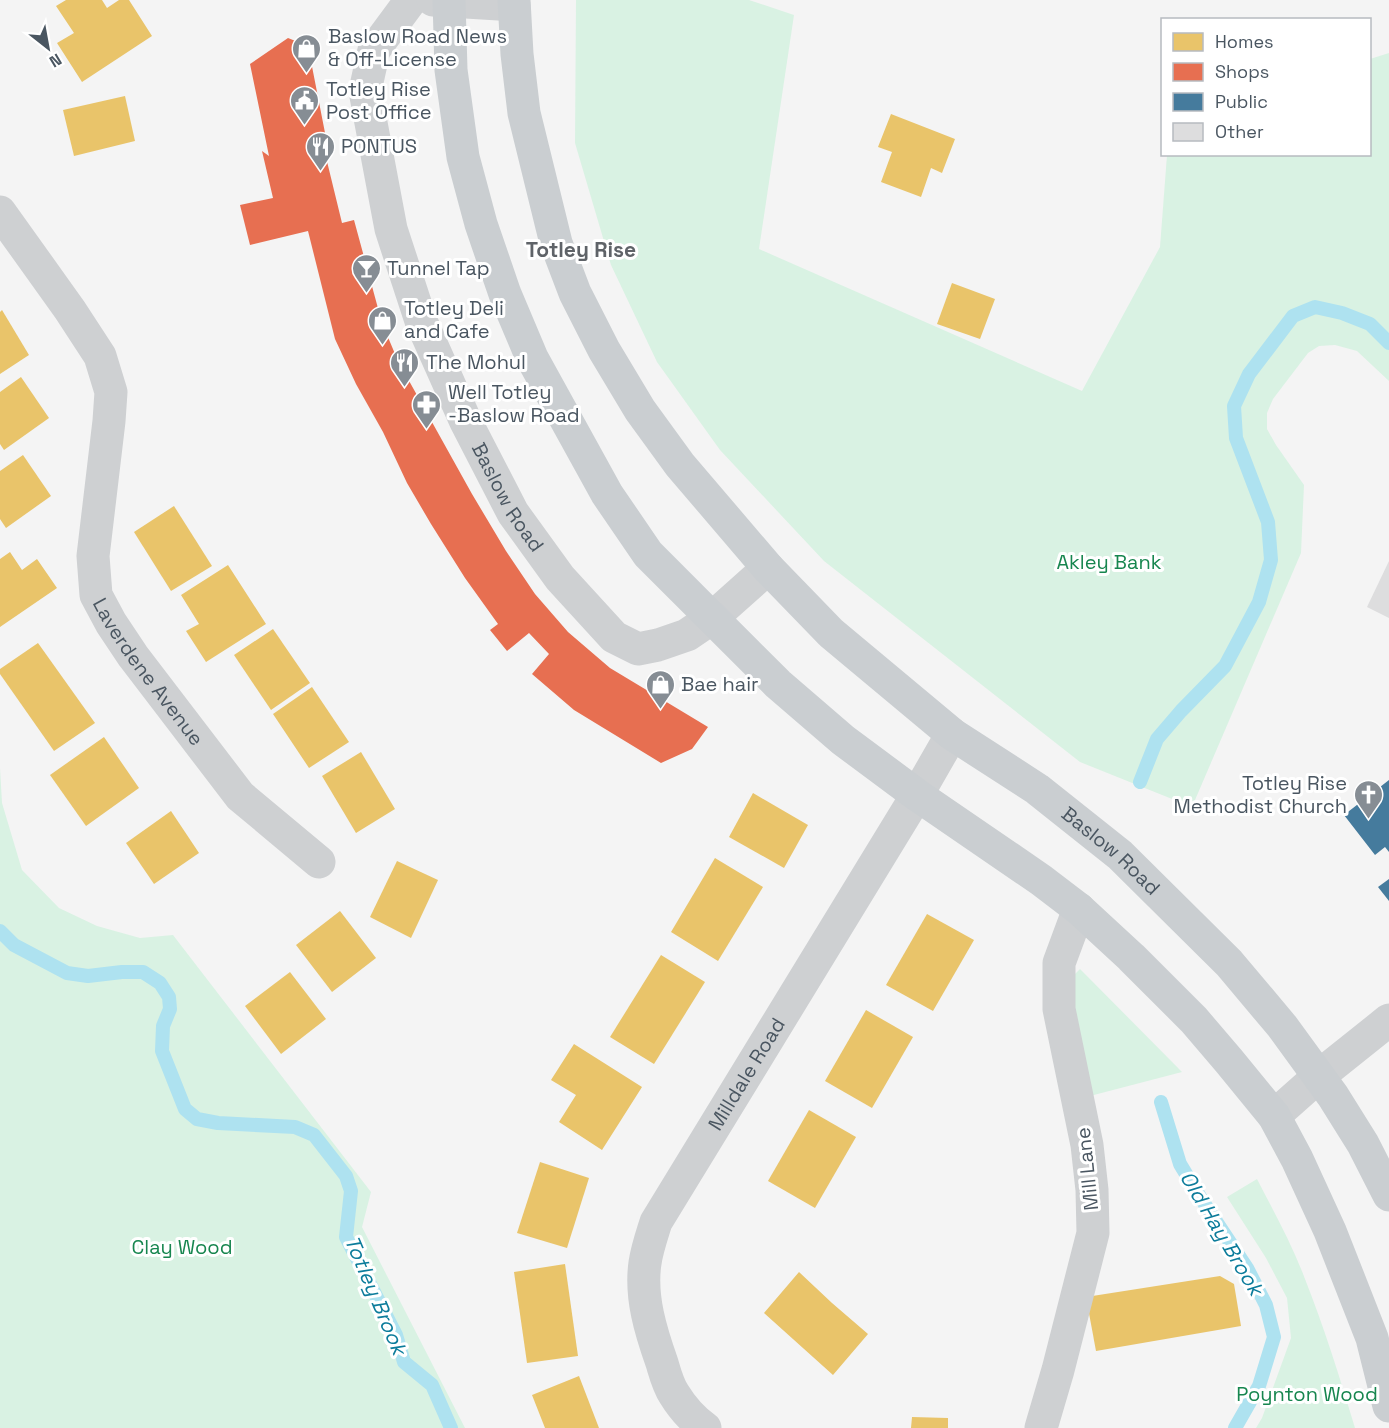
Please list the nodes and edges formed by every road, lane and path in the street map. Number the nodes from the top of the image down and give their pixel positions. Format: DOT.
graph roads {
  1 [pos="411,0"];
  2 [pos="444,1"];
  3 [pos="514,3"];
  4 [pos="0,212"];
  5 [pos="768,568"];
  6 [pos="712,618"];
  7 [pos="952,734"];
  8 [pos="917,795"];
  9 [pos="319,862"];
  10 [pos="1079,909"];
  11 [pos="1389,1020"];
  12 [pos="1319,1076"];
  13 [pos="1274,1116"];
  14 [pos="1389,1195"];
  15 [pos="1389,1406"];
  16 [pos="705,1428"];
  17 [pos="1041,1428"];
  1 -- 6 [label="street, Baslow Road"];
  2 -- 3 [label="street"];
  2 -- 6 [label="main road"];
  3 -- 5 [label="main road, Baslow Road"];
  4 -- 9 [label="street, Laverdene Avenue"];
  5 -- 6 [label="street, Baslow Road"];
  5 -- 7 [label="main road, Baslow Road"];
  6 -- 8 [label="main road"];
  7 -- 8 [label="street, Milldale Road"];
  7 -- 12 [label="main road, Baslow Road"];
  8 -- 10 [label="main road"];
  8 -- 16 [label="street, Milldale Road"];
  10 -- 13 [label="main road"];
  10 -- 17 [label="street, Mill Lane"];
  11 -- 12 [label="street"];
  12 -- 13 [label="street"];
  12 -- 14 [label="main road, Baslow Road"];
  13 -- 15 [label="main road"];
}
